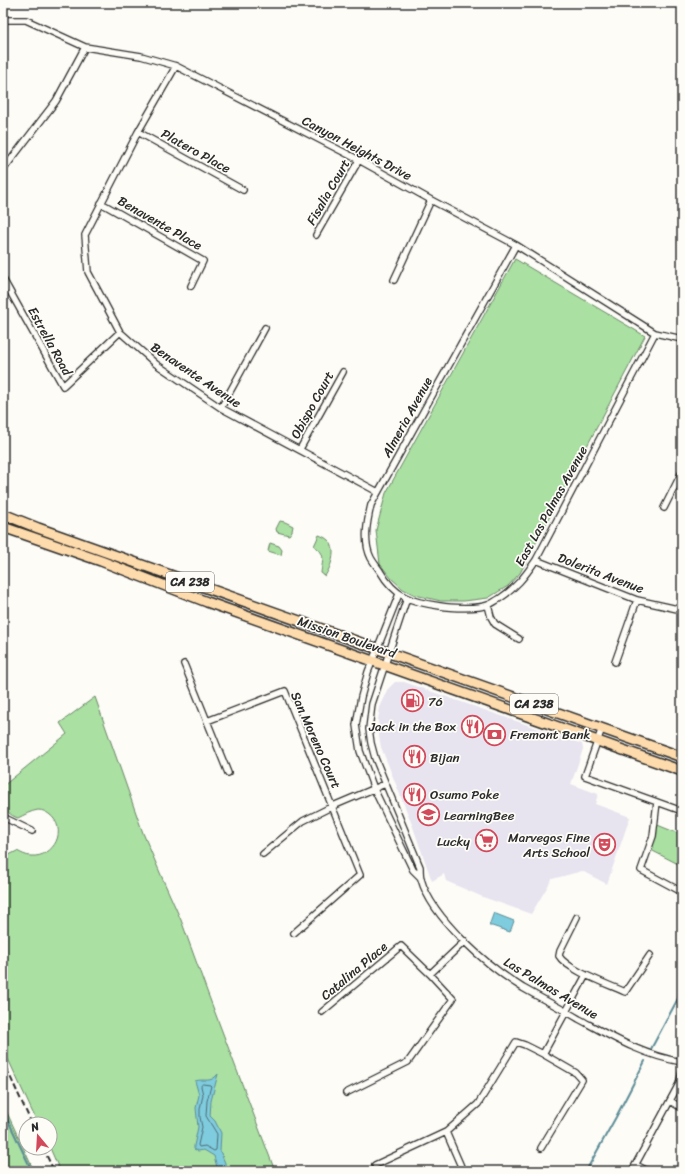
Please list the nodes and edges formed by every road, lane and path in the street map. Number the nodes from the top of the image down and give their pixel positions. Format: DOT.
graph roads {
  1 [pos="3,20"];
  2 [pos="85,47"];
  3 [pos="176,66"];
  4 [pos="138,132"];
  5 [pos="359,160"];
  6 [pos="3,170"];
  7 [pos="243,190"];
  8 [pos="431,200"];
  9 [pos="101,203"];
  10 [pos="316,236"];
  11 [pos="516,245"];
  12 [pos="3,279"];
  13 [pos="394,280"];
  14 [pos="190,286"];
  15 [pos="265,328"];
  16 [pos="120,332"];
  17 [pos="654,333"];
  18 [pos="682,339"];
  19 [pos="343,372"];
  20 [pos="222,408"];
  21 [pos="300,449"];
  22 [pos="682,472"];
  23 [pos="378,492"];
  24 [pos="664,508"];
  25 [pos="3,514"];
  26 [pos="3,527"];
  27 [pos="536,560"];
  28 [pos="399,594"];
  29 [pos="407,598"];
  30 [pos="637,600"];
  31 [pos="488,605"];
  32 [pos="682,610"];
  33 [pos="519,639"];
  34 [pos="378,649"];
  35 [pos="389,653"];
  36 [pos="374,661"];
  37 [pos="615,662"];
  38 [pos="184,664"];
  39 [pos="385,665"];
  40 [pos="207,721"];
  41 [pos="602,728"];
  42 [pos="598,740"];
  43 [pos="682,757"];
  44 [pos="682,770"];
  45 [pos="228,773"];
  46 [pos="385,784"];
  47 [pos="374,789"];
  48 [pos="657,802"];
  49 [pos="333,806"];
  50 [pos="682,811"];
  51 [pos="3,817"];
  52 [pos="32,831"];
  53 [pos="263,854"];
  54 [pos="421,879"];
  55 [pos="682,892"];
  56 [pos="578,917"];
  57 [pos="294,933"];
  58 [pos="465,941"];
  59 [pos="650,955"];
  60 [pos="430,974"];
  61 [pos="586,975"];
  62 [pos="322,1012"];
  63 [pos="566,1012"];
  64 [pos="542,1054"];
  65 [pos="682,1062"];
  66 [pos="682,1072"];
  67 [pos="346,1093"];
  68 [pos="670,1101"];
  69 [pos="682,1108"];
  70 [pos="446,1132"];
  71 [pos="541,1148"];
  72 [pos="636,1164"];
  73 [pos="375,1166"];
  74 [pos="463,1171"];
  75 [pos="632,1171"];
  76 [pos="648,1171"];
  1 -- 2 [label="street, Canyon Heights Drive"];
  2 -- 3 [label="street, Canyon Heights Drive"];
  2 -- 6 [label="street"];
  3 -- 4 [label="street, Benavente Avenue"];
  3 -- 5 [label="street, Canyon Heights Drive"];
  4 -- 7 [label="street, Platero Place"];
  4 -- 9 [label="street, Benavente Avenue"];
  5 -- 8 [label="street, Canyon Heights Drive"];
  5 -- 10 [label="street, Fisalia Court"];
  8 -- 11 [label="street, Canyon Heights Drive"];
  8 -- 13 [label="street"];
  9 -- 14 [label="street, Benavente Place"];
  9 -- 16 [label="street, Benavente Avenue"];
  11 -- 17 [label="street, Canyon Heights Drive"];
  11 -- 23 [label="street, Almeria Avenue"];
  12 -- 16 [label="street, Estrella Road"];
  15 -- 20 [label="street"];
  16 -- 20 [label="street, Benavente Avenue"];
  17 -- 18 [label="street, Canyon Heights Drive"];
  17 -- 27 [label="street, East Las Palmas Avenue"];
  19 -- 21 [label="street, Obispo Court"];
  20 -- 21 [label="street, Benavente Avenue"];
  21 -- 23 [label="street, Benavente Avenue"];
  22 -- 24 [label="street"];
  23 -- 28 [label="street, Almeria Avenue"];
  25 -- 34 [label="main road, Mission Boulevard / CA 238"];
  26 -- 36 [label="main road, Mission Boulevard / CA 238"];
  27 -- 30 [label="street, Dolerita Avenue"];
  27 -- 31 [label="street, East Las Palmas Avenue"];
  28 -- 29 [label="street, Almeria Avenue"];
  28 -- 34 [label="street"];
  29 -- 31 [label="street, East Las Palmas Avenue"];
  29 -- 35 [label="street"];
  30 -- 32 [label="street, Dolerita Avenue"];
  30 -- 37 [label="street"];
  31 -- 33 [label="street"];
  34 -- 35 [label="main road, Mission Boulevard / CA 238"];
  34 -- 36 [label="street, Las Palmas Avenue"];
  35 -- 39 [label="street"];
  35 -- 41 [label="main road, Mission Boulevard / CA 238"];
  36 -- 39 [label="main road, Mission Boulevard / CA 238"];
  36 -- 47 [label="street, Las Palmas Avenue"];
  38 -- 40 [label="street"];
  39 -- 42 [label="main road, Mission Boulevard / CA 238"];
  39 -- 46 [label="street, Las Palmas Avenue"];
  40 -- 45 [label="street"];
  40 -- 49 [label="street, San Moreno Court"];
  41 -- 42 [label="street"];
  41 -- 43 [label="main road, Mission Boulevard / CA 238"];
  42 -- 44 [label="main road, Mission Boulevard / CA 238"];
  42 -- 48 [label="street"];
  46 -- 47 [label="street"];
  46 -- 54 [label="street, Las Palmas Avenue"];
  47 -- 49 [label="street"];
  47 -- 54 [label="street, Las Palmas Avenue"];
  48 -- 50 [label="street"];
  48 -- 55 [label="street"];
  49 -- 53 [label="street"];
  49 -- 57 [label="street"];
  51 -- 52 [label="street"];
  54 -- 58 [label="street, Las Palmas Avenue"];
  56 -- 61 [label="street"];
  58 -- 60 [label="street"];
  58 -- 63 [label="street, Las Palmas Avenue"];
  59 -- 61 [label="street"];
  60 -- 62 [label="street, Catalina Place"];
  60 -- 67 [label="street"];
  61 -- 63 [label="street"];
  63 -- 64 [label="street"];
  63 -- 65 [label="street, Las Palmas Avenue"];
  64 -- 70 [label="street"];
  64 -- 71 [label="street"];
  66 -- 68 [label="street"];
  68 -- 69 [label="street"];
  68 -- 72 [label="street"];
  70 -- 73 [label="street"];
  70 -- 74 [label="street"];
  72 -- 75 [label="street"];
  72 -- 76 [label="street"];
}
